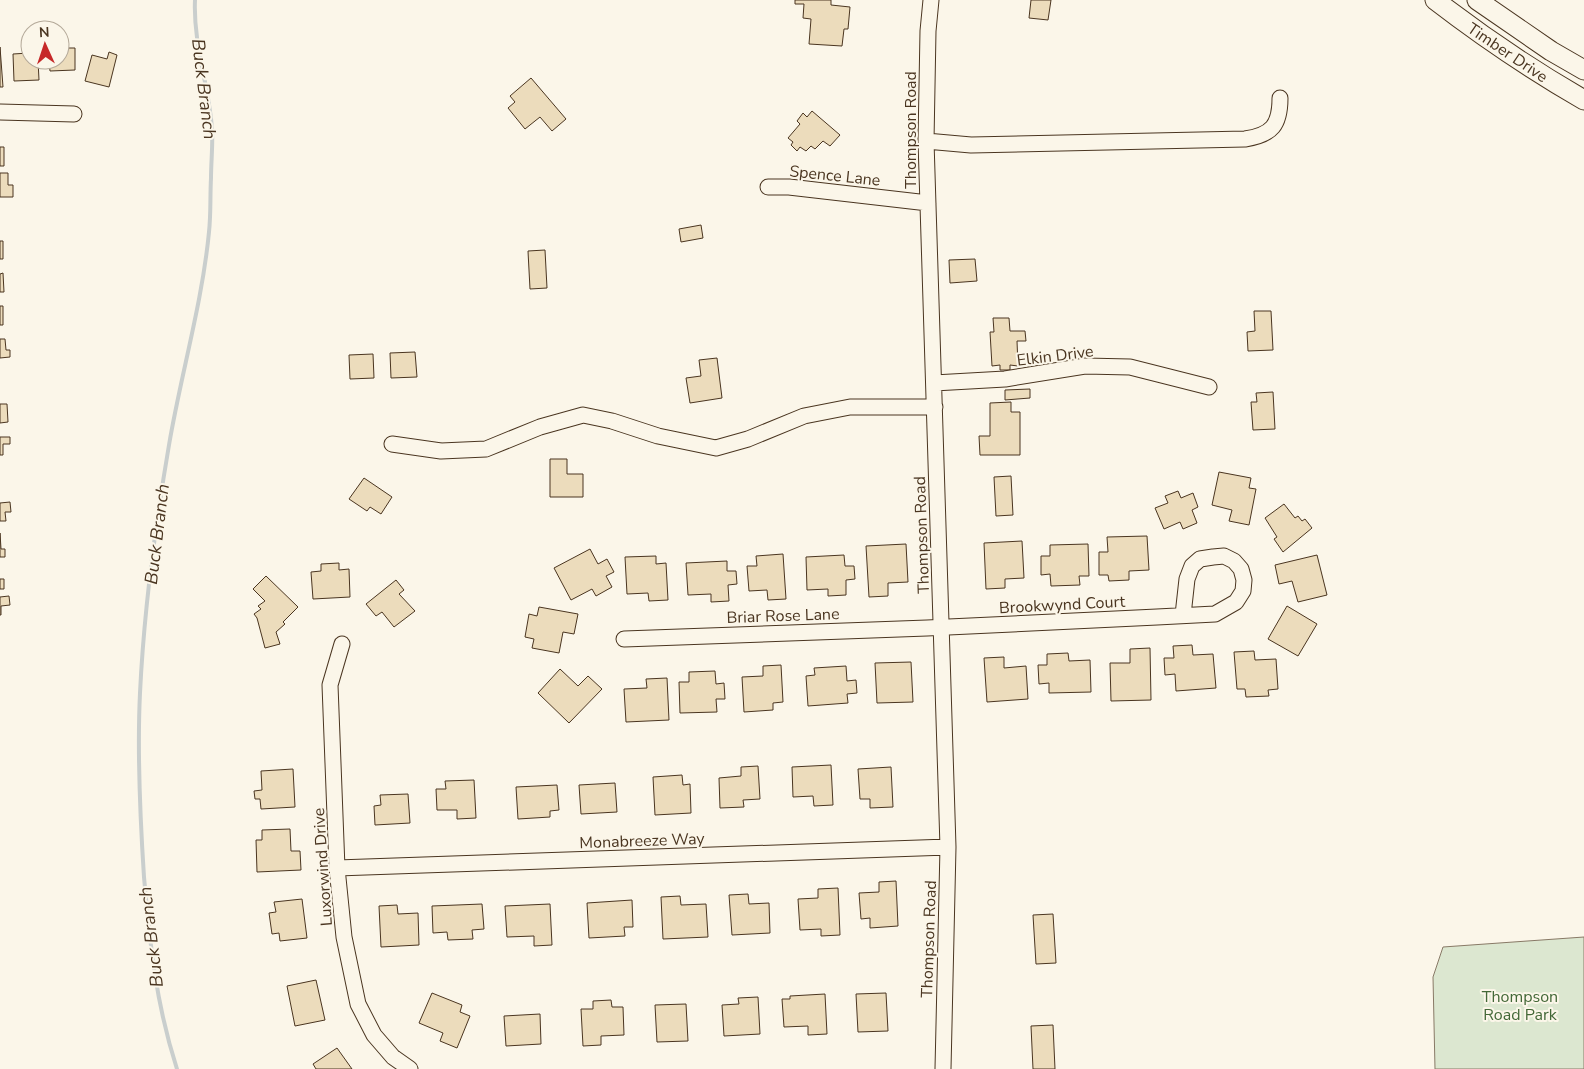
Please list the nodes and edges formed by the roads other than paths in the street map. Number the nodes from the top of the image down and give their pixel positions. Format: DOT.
graph roads {
  1 [pos="931,0"];
  2 [pos="1435,0"];
  3 [pos="1477,0"];
  4 [pos="1584,70"];
  5 [pos="1280,98"];
  6 [pos="1584,100"];
  7 [pos="0,112"];
  8 [pos="74,114"];
  9 [pos="926,141"];
  10 [pos="768,187"];
  11 [pos="928,203"];
  12 [pos="934,383"];
  13 [pos="1209,387"];
  14 [pos="935,407"];
  15 [pos="392,444"];
  16 [pos="1183,616"];
  17 [pos="942,627"];
  18 [pos="624,639"];
  19 [pos="342,644"];
  20 [pos="948,847"];
  21 [pos="337,868"];
  22 [pos="410,1069"];
  23 [pos="943,1069"];
  1 -- 9 [label="street, Thompson Road"];
  2 -- 6 [label="main road, Timber Drive"];
  3 -- 4 [label="main road, Timber Drive"];
  5 -- 9 [label="street"];
  7 -- 8 [label="street"];
  9 -- 11 [label="street, Thompson Road"];
  10 -- 11 [label="street, Spence Lane"];
  11 -- 12 [label="street, Thompson Road"];
  12 -- 13 [label="street, Elkin Drive"];
  12 -- 14 [label="street, Thompson Road"];
  14 -- 15 [label="street"];
  14 -- 17 [label="street, Thompson Road"];
  16 -- 16 [label="street, Brookwynd Court"];
  16 -- 17 [label="street, Brookwynd Court"];
  17 -- 18 [label="street, Briar Rose Lane"];
  17 -- 20 [label="street, Thompson Road"];
  19 -- 21 [label="street, Luxorwind Drive"];
  20 -- 21 [label="street, Monabreeze Way"];
  20 -- 23 [label="street, Thompson Road"];
  21 -- 22 [label="street, Luxorwind Drive"];
}
